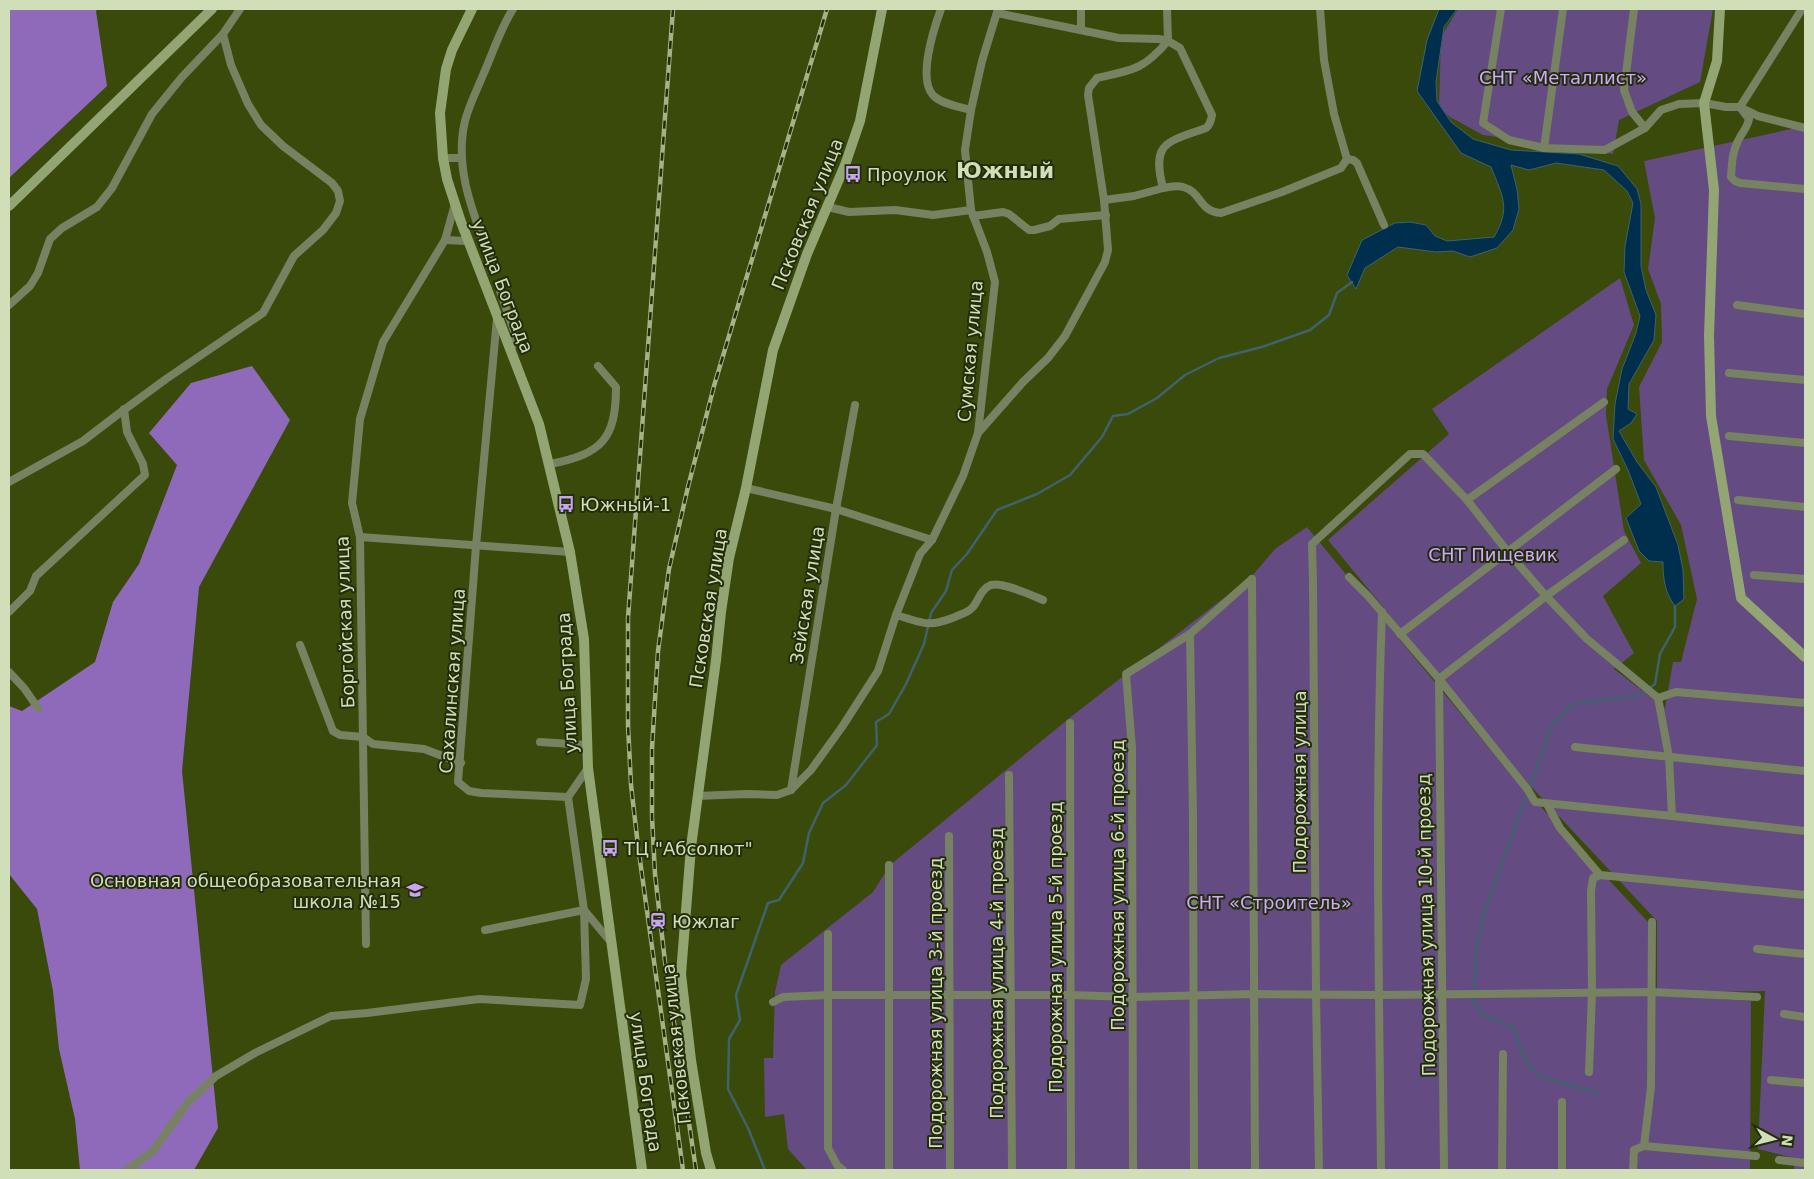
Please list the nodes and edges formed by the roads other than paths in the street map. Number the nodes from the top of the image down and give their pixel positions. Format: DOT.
graph roads {
  1 [pos="212,9"];
  2 [pos="240,9"];
  3 [pos="472,9"];
  4 [pos="513,9"];
  5 [pos="882,9"];
  6 [pos="941,9"];
  7 [pos="1081,9"];
  8 [pos="1167,9"];
  9 [pos="1320,9"];
  10 [pos="1501,9"];
  11 [pos="1563,9"];
  12 [pos="1634,9"];
  13 [pos="1720,9"];
  14 [pos="1802,9"];
  15 [pos="998,11"];
  16 [pos="1081,30"];
  17 [pos="222,34"];
  18 [pos="1168,41"];
  19 [pos="1704,103"];
  20 [pos="1740,107"];
  21 [pos="971,110"];
  22 [pos="1645,128"];
  23 [pos="1805,128"];
  24 [pos="1544,148"];
  25 [pos="443,158"];
  26 [pos="461,158"];
  27 [pos="1347,159"];
  28 [pos="1163,188"];
  29 [pos="1805,189"];
  30 [pos="1104,200"];
  31 [pos="455,204"];
  32 [pos="9,206"];
  33 [pos="828,206"];
  34 [pos="972,213"];
  35 [pos="1106,215"];
  36 [pos="1384,224"];
  37 [pos="445,240"];
  38 [pos="468,241"];
  39 [pos="492,265"];
  40 [pos="500,291"];
  41 [pos="9,305"];
  42 [pos="1737,305"];
  43 [pos="1805,314"];
  44 [pos="498,316"];
  45 [pos="511,350"];
  46 [pos="598,366"];
  47 [pos="1729,373"];
  48 [pos="1805,380"];
  49 [pos="1604,402"];
  50 [pos="855,405"];
  51 [pos="124,409"];
  52 [pos="978,433"];
  53 [pos="1729,436"];
  54 [pos="1805,443"];
  55 [pos="550,464"];
  56 [pos="1616,469"];
  57 [pos="9,482"];
  58 [pos="746,488"];
  59 [pos="1467,500"];
  60 [pos="1738,500"];
  61 [pos="1805,507"];
  62 [pos="836,509"];
  63 [pos="360,537"];
  64 [pos="932,540"];
  65 [pos="1624,540"];
  66 [pos="476,546"];
  67 [pos="1507,551"];
  68 [pos="570,552"];
  69 [pos="1754,575"];
  70 [pos="1349,577"];
  71 [pos="1805,579"];
  72 [pos="1546,596"];
  73 [pos="1043,600"];
  74 [pos="9,612"];
  75 [pos="1382,612"];
  76 [pos="896,615"];
  77 [pos="1190,634"];
  78 [pos="1400,634"];
  79 [pos="300,645"];
  80 [pos="1805,657"];
  81 [pos="9,672"];
  82 [pos="1439,680"];
  83 [pos="1658,698"];
  84 [pos="1805,703"];
  85 [pos="38,708"];
  86 [pos="1070,723"];
  87 [pos="363,737"];
  88 [pos="540,742"];
  89 [pos="586,745"];
  90 [pos="1575,747"];
  91 [pos="1669,757"];
  92 [pos="461,763"];
  93 [pos="588,768"];
  94 [pos="1805,771"];
  95 [pos="1009,775"];
  96 [pos="791,790"];
  97 [pos="697,796"];
  98 [pos="568,797"];
  99 [pos="1547,804"];
  100 [pos="1672,816"];
  101 [pos="1805,831"];
  102 [pos="949,836"];
  103 [pos="888,865"];
  104 [pos="1600,875"];
  105 [pos="1805,895"];
  106 [pos="584,910"];
  107 [pos="1652,922"];
  108 [pos="486,930"];
  109 [pos="828,934"];
  110 [pos="610,940"];
  111 [pos="366,944"];
  112 [pos="1757,949"];
  113 [pos="1805,954"];
  114 [pos="1652,992"];
  115 [pos="1592,993"];
  116 [pos="1071,994"];
  117 [pos="1254,994"];
  118 [pos="1316,994"];
  119 [pos="1442,994"];
  120 [pos="828,995"];
  121 [pos="1011,995"];
  122 [pos="1193,995"];
  123 [pos="1379,995"];
  124 [pos="889,996"];
  125 [pos="951,996"];
  126 [pos="1132,996"];
  127 [pos="1757,997"];
  128 [pos="773,1002"];
  129 [pos="1784,1014"];
  130 [pos="1805,1017"];
  131 [pos="1503,1054"];
  132 [pos="1589,1072"];
  133 [pos="1771,1080"];
  134 [pos="1805,1083"];
  135 [pos="1562,1102"];
  136 [pos="1644,1146"];
  137 [pos="1756,1156"];
  138 [pos="1779,1160"];
  139 [pos="1805,1163"];
  140 [pos="840,1168"];
  141 [pos="127,1170"];
  142 [pos="642,1170"];
  143 [pos="711,1170"];
  144 [pos="889,1170"];
  145 [pos="950,1170"];
  146 [pos="1012,1170"];
  147 [pos="1071,1170"];
  148 [pos="1133,1170"];
  149 [pos="1194,1170"];
  150 [pos="1255,1170"];
  151 [pos="1319,1170"];
  152 [pos="1381,1170"];
  153 [pos="1444,1170"];
  154 [pos="1502,1170"];
  155 [pos="1562,1170"];
  156 [pos="1633,1170"];
  1 -- 32 [label="street"];
  2 -- 17 [label="street"];
  3 -- 25 [label="street, улица Бограда"];
  4 -- 26 [label="street"];
  5 -- 33 [label="street, Псковская улица"];
  6 -- 21 [label="street"];
  7 -- 16 [label="street"];
  8 -- 18 [label="street"];
  9 -- 27 [label="street"];
  10 -- 24 [label="street"];
  11 -- 24 [label="street"];
  12 -- 22 [label="street"];
  13 -- 19 [label="street"];
  14 -- 20 [label="street"];
  15 -- 16 [label="street"];
  15 -- 21 [label="street, Сумская улица"];
  16 -- 18 [label="street"];
  17 -- 41 [label="street"];
  17 -- 51 [label="street"];
  18 -- 28 [label="street"];
  18 -- 30 [label="street"];
  19 -- 20 [label="street"];
  19 -- 22 [label="street"];
  19 -- 80 [label="street"];
  20 -- 23 [label="street"];
  20 -- 29 [label="street"];
  21 -- 34 [label="street, Сумская улица"];
  22 -- 24 [label="street"];
  25 -- 26 [label="street"];
  25 -- 31 [label="street, улица Бограда"];
  26 -- 39 [label="street"];
  27 -- 28 [label="street"];
  27 -- 36 [label="street"];
  28 -- 30 [label="street"];
  30 -- 35 [label="street"];
  31 -- 37 [label="street, Боргойская улица"];
  31 -- 38 [label="street, улица Бограда"];
  33 -- 34 [label="street"];
  33 -- 58 [label="street, Псковская улица"];
  34 -- 35 [label="street"];
  34 -- 52 [label="street, Сумская улица"];
  35 -- 52 [label="street"];
  37 -- 38 [label="street"];
  37 -- 63 [label="street, Боргойская улица"];
  38 -- 44 [label="street, улица Бограда"];
  40 -- 45 [label="street"];
  42 -- 43 [label="street"];
  44 -- 45 [label="street, улица Бограда"];
  44 -- 66 [label="street, Сахалинская улица"];
  45 -- 55 [label="street, улица Бограда"];
  46 -- 55 [label="street"];
  47 -- 48 [label="street"];
  49 -- 59 [label="street"];
  50 -- 62 [label="street, Зейская улица"];
  51 -- 57 [label="street"];
  51 -- 74 [label="street"];
  52 -- 64 [label="street"];
  53 -- 54 [label="street"];
  55 -- 68 [label="street, улица Бограда"];
  56 -- 67 [label="street"];
  58 -- 62 [label="street"];
  58 -- 97 [label="street, Псковская улица"];
  59 -- 67 [label="street"];
  59 -- 118 [label="street, Подорожная улица"];
  60 -- 61 [label="street"];
  62 -- 64 [label="street"];
  62 -- 96 [label="street, Зейская улица"];
  63 -- 66 [label="street"];
  63 -- 87 [label="street, Боргойская улица"];
  64 -- 76 [label="street"];
  65 -- 72 [label="street"];
  66 -- 68 [label="street"];
  66 -- 92 [label="street, Сахалинская улица"];
  67 -- 72 [label="street"];
  67 -- 78 [label="street"];
  68 -- 89 [label="street, улица Бограда"];
  69 -- 71 [label="street"];
  70 -- 75 [label="street"];
  72 -- 82 [label="street"];
  72 -- 83 [label="street"];
  73 -- 76 [label="street"];
  75 -- 78 [label="street"];
  75 -- 123 [label="street"];
  76 -- 96 [label="street"];
  77 -- 117 [label="street"];
  77 -- 122 [label="street"];
  77 -- 126 [label="street, Подорожная улица 6-й проезд"];
  78 -- 82 [label="street"];
  79 -- 87 [label="street"];
  81 -- 85 [label="street"];
  82 -- 99 [label="street"];
  82 -- 119 [label="street, Подорожная улица 10-й проезд"];
  83 -- 84 [label="street"];
  83 -- 91 [label="street"];
  86 -- 116 [label="street, Подорожная улица 5-й проезд"];
  87 -- 92 [label="street"];
  87 -- 111 [label="street, Боргойская улица"];
  88 -- 89 [label="street"];
  89 -- 93 [label="street, улица Бограда"];
  90 -- 91 [label="street"];
  91 -- 94 [label="street"];
  91 -- 100 [label="street"];
  92 -- 98 [label="street, Сахалинская улица"];
  93 -- 98 [label="street"];
  93 -- 110 [label="street, улица Бограда"];
  95 -- 121 [label="street, Подорожная улица 4-й проезд"];
  96 -- 97 [label="street"];
  97 -- 143 [label="street, Псковская улица"];
  98 -- 106 [label="street"];
  99 -- 100 [label="street"];
  99 -- 104 [label="street"];
  100 -- 101 [label="street"];
  102 -- 125 [label="street, Подорожная улица 3-й проезд"];
  103 -- 124 [label="street"];
  104 -- 105 [label="street"];
  104 -- 115 [label="street"];
  106 -- 108 [label="street"];
  106 -- 110 [label="street"];
  106 -- 141 [label="street"];
  107 -- 114 [label="street"];
  109 -- 120 [label="street"];
  110 -- 142 [label="street, улица Бограда"];
  112 -- 113 [label="street"];
  114 -- 115 [label="street"];
  114 -- 127 [label="street"];
  114 -- 136 [label="street"];
  115 -- 119 [label="street"];
  115 -- 132 [label="street"];
  116 -- 121 [label="street"];
  116 -- 126 [label="street"];
  116 -- 147 [label="street, Подорожная улица 5-й проезд"];
  117 -- 118 [label="street"];
  117 -- 122 [label="street"];
  117 -- 150 [label="street"];
  118 -- 123 [label="street"];
  118 -- 151 [label="street, Подорожная улица"];
  119 -- 123 [label="street"];
  119 -- 153 [label="street, Подорожная улица 10-й проезд"];
  120 -- 124 [label="street"];
  120 -- 128 [label="street"];
  120 -- 140 [label="street"];
  121 -- 125 [label="street"];
  121 -- 146 [label="street, Подорожная улица 4-й проезд"];
  122 -- 126 [label="street"];
  122 -- 149 [label="street"];
  123 -- 152 [label="street"];
  124 -- 125 [label="street"];
  124 -- 144 [label="street"];
  125 -- 145 [label="street, Подорожная улица 3-й проезд"];
  126 -- 148 [label="street, Подорожная улица 6-й проезд"];
  129 -- 130 [label="street"];
  131 -- 154 [label="street"];
  133 -- 134 [label="street"];
  135 -- 155 [label="street"];
  136 -- 137 [label="street"];
  136 -- 156 [label="street"];
  138 -- 139 [label="street"];
}
